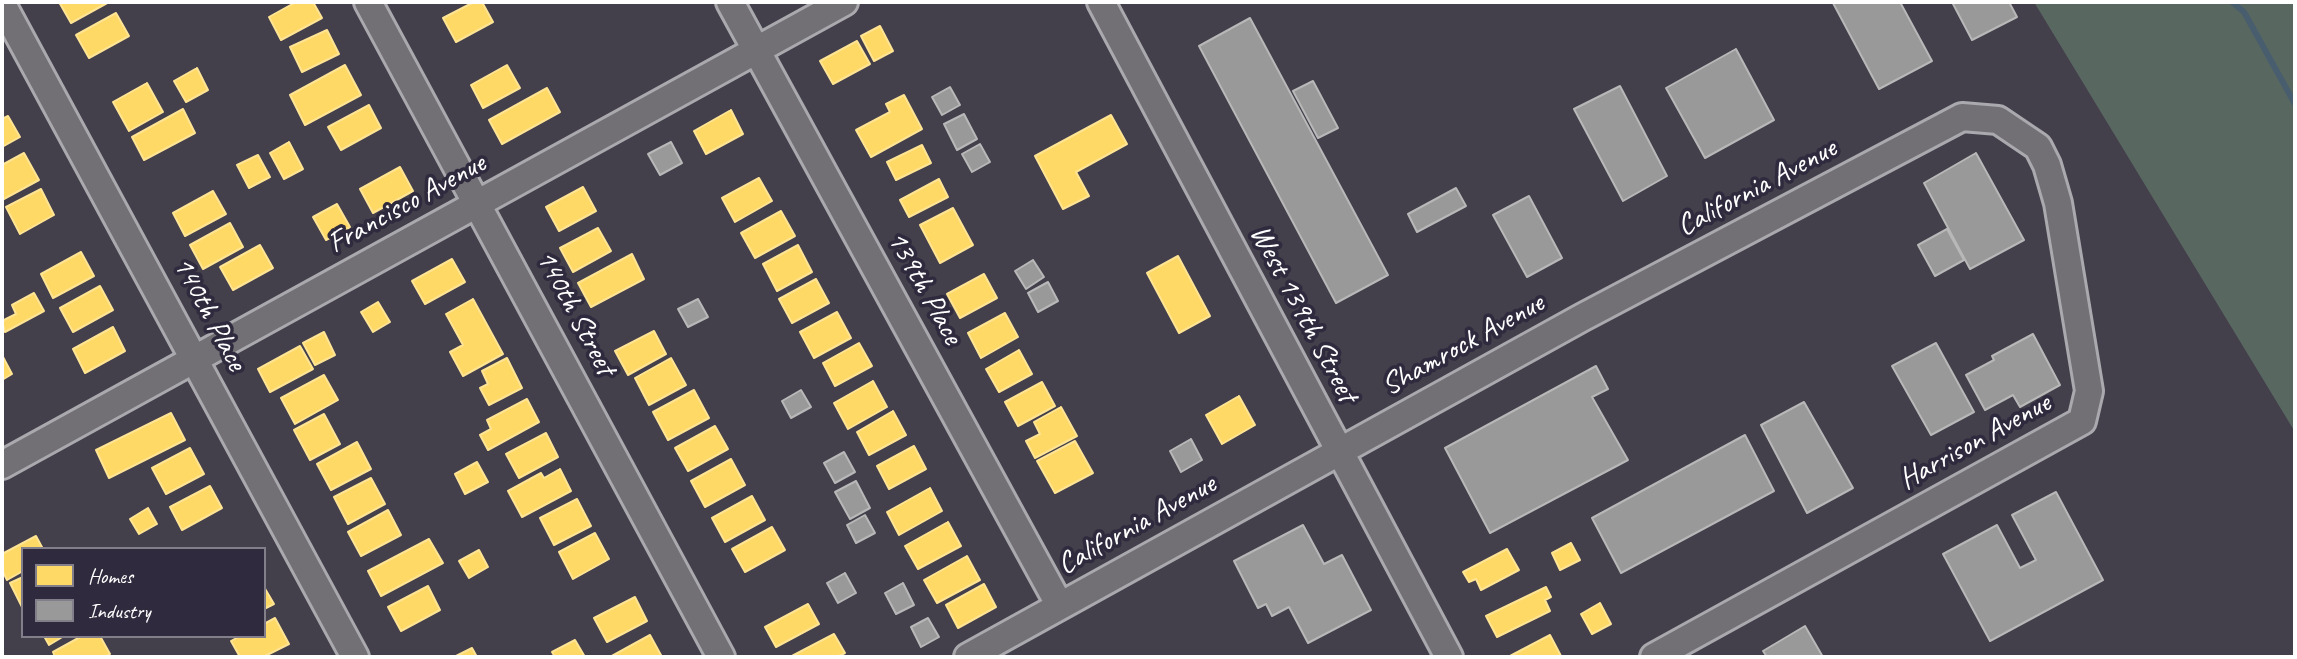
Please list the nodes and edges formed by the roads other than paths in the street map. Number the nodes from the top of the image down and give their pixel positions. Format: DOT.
graph roads {
  1 [pos="369,2"];
  2 [pos="730,2"];
  3 [pos="844,2"];
  4 [pos="1101,2"];
  5 [pos="2,4"];
  6 [pos="756,50"];
  7 [pos="1962,117"];
  8 [pos="478,204"];
  9 [pos="1583,317"];
  10 [pos="195,358"];
  11 [pos="1338,452"];
  12 [pos="2,465"];
  13 [pos="1060,606"];
  14 [pos="355,657"];
  15 [pos="721,657"];
  16 [pos="968,657"];
  17 [pos="1449,657"];
  18 [pos="1654,657"];
  1 -- 8 [label="street, 140th Street"];
  2 -- 6 [label="street, 139th Place"];
  3 -- 6 [label="street, Francisco Avenue"];
  4 -- 11 [label="street, West 139th Street"];
  5 -- 10 [label="street, 140th Place"];
  6 -- 8 [label="street, Francisco Avenue"];
  6 -- 13 [label="street, 139th Place"];
  7 -- 9 [label="street, California Avenue"];
  7 -- 18 [label="street, Harrison Avenue"];
  8 -- 10 [label="street, Francisco Avenue"];
  8 -- 15 [label="street, 140th Street"];
  9 -- 11 [label="street, Shamrock Avenue"];
  10 -- 12 [label="street, Francisco Avenue"];
  10 -- 14 [label="street, 140th Place"];
  11 -- 13 [label="street, California Avenue"];
  11 -- 17 [label="street, West 139th Street"];
  13 -- 16 [label="street, California Avenue"];
}
